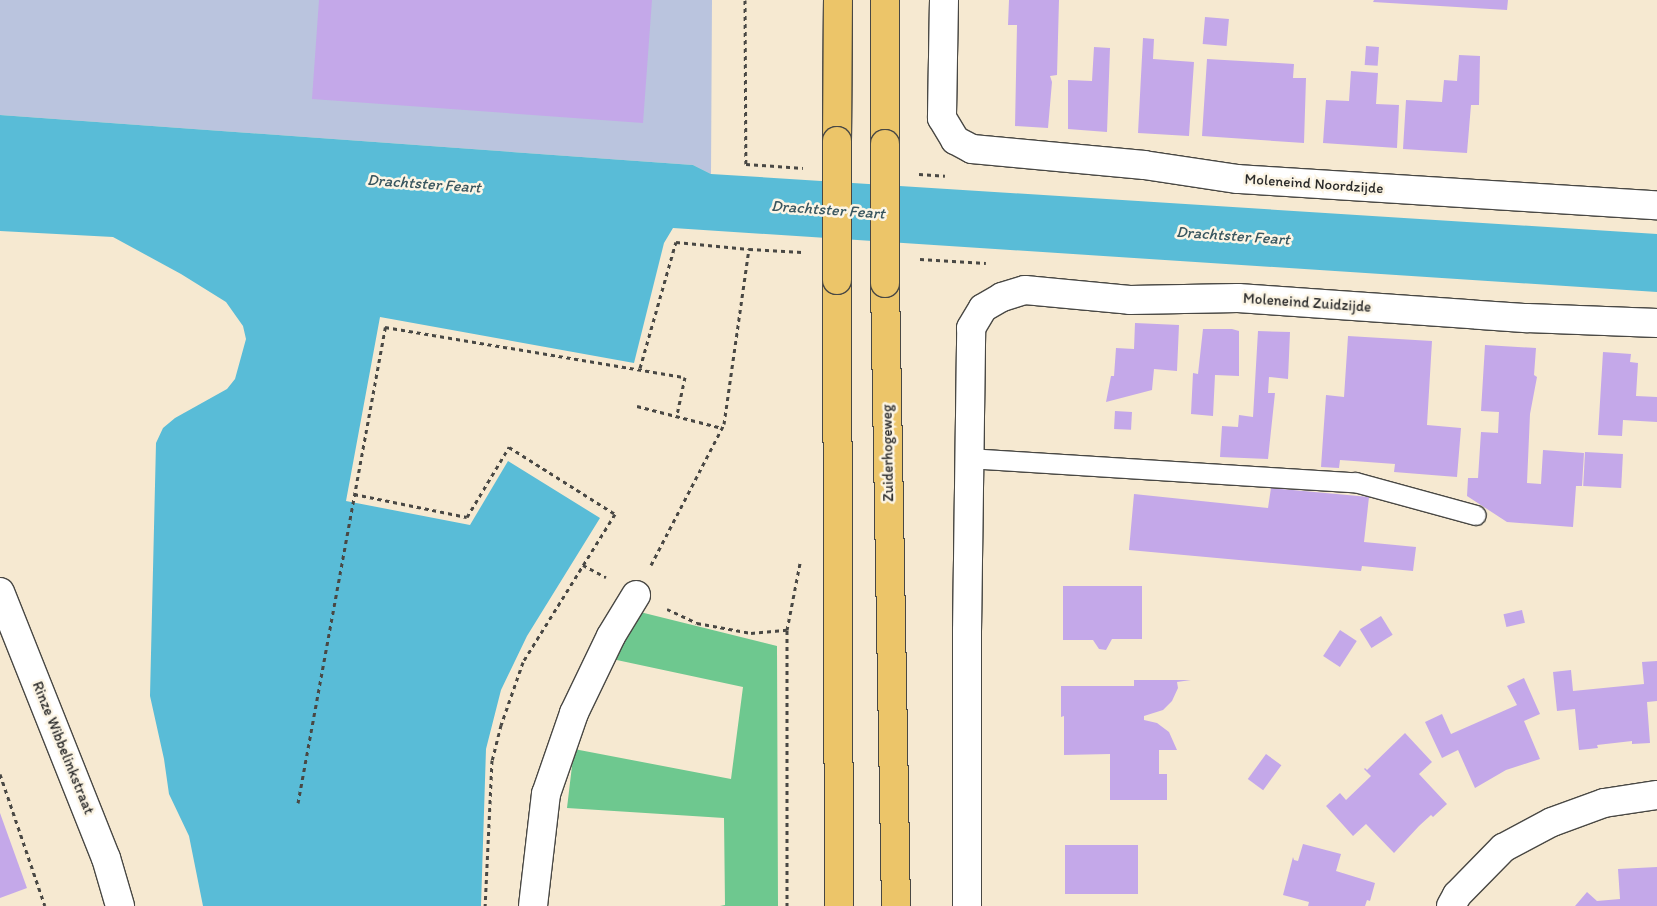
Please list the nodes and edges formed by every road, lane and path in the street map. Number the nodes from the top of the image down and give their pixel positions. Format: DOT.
graph roads {
  1 [pos="838,0"];
  2 [pos="885,0"];
  3 [pos="944,0"];
  4 [pos="1657,205"];
  5 [pos="749,249"];
  6 [pos="1657,323"];
  7 [pos="640,368"];
  8 [pos="637,406"];
  9 [pos="677,416"];
  10 [pos="722,428"];
  11 [pos="969,458"];
  12 [pos="354,494"];
  13 [pos="1476,515"];
  14 [pos="0,592"];
  15 [pos="636,595"];
  16 [pos="0,774"];
  17 [pos="1657,795"];
  18 [pos="298,804"];
  19 [pos="45,906"];
  20 [pos="120,906"];
  21 [pos="486,906"];
  22 [pos="533,906"];
  23 [pos="787,906"];
  24 [pos="839,906"];
  25 [pos="896,906"];
  26 [pos="967,906"];
  27 [pos="1451,906"];
  1 -- 24 [label="main road, bridge"];
  2 -- 25 [label="main road, Zuiderhogeweg, bridge"];
  3 -- 4 [label="street, Moleneind Noordzijde"];
  5 -- 7 [label="path"];
  6 -- 11 [label="street, Moleneind Zuidzijde"];
  7 -- 9 [label="path"];
  7 -- 12 [label="path"];
  8 -- 9 [label="path"];
  9 -- 10 [label="path"];
  11 -- 13 [label="lane"];
  11 -- 26 [label="street"];
  12 -- 18 [label="path"];
  12 -- 21 [label="path"];
  14 -- 20 [label="street, Rinze Wibbelinkstraat"];
  15 -- 22 [label="street"];
  15 -- 23 [label="path"];
  16 -- 19 [label="path"];
  17 -- 27 [label="street"];
}
